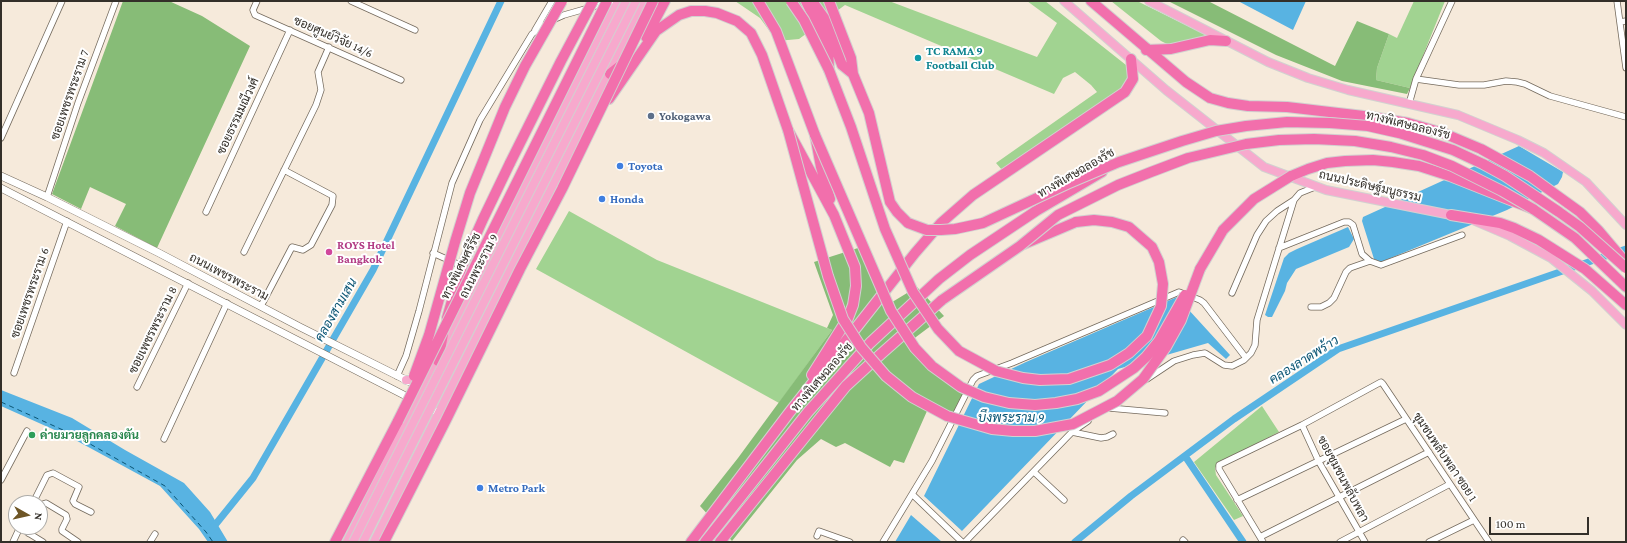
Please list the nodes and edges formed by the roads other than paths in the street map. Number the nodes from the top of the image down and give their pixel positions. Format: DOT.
graph roads {
  1 [pos="62,1"];
  2 [pos="116,1"];
  3 [pos="257,1"];
  4 [pos="351,1"];
  5 [pos="552,1"];
  6 [pos="562,1"];
  7 [pos="593,1"];
  8 [pos="607,1"];
  9 [pos="613,1"];
  10 [pos="618,1"];
  11 [pos="626,1"];
  12 [pos="636,1"];
  13 [pos="645,1"];
  14 [pos="653,1"];
  15 [pos="665,1"];
  16 [pos="758,1"];
  17 [pos="791,1"];
  18 [pos="806,1"];
  19 [pos="812,1"];
  20 [pos="830,1"];
  21 [pos="1064,1"];
  22 [pos="1091,1"];
  23 [pos="1149,1"];
  24 [pos="1452,1"];
  25 [pos="1617,1"];
  26 [pos="1623,22"];
  27 [pos="290,30"];
  28 [pos="415,30"];
  29 [pos="532,34"];
  30 [pos="1226,41"];
  31 [pos="329,47"];
  32 [pos="1146,50"];
  33 [pos="1131,59"];
  34 [pos="1626,68"];
  35 [pos="829,70"];
  36 [pos="610,74"];
  37 [pos="853,74"];
  38 [pos="1416,79"];
  39 [pos="401,80"];
  40 [pos="1409,104"];
  41 [pos="596,117"];
  42 [pos="1626,117"];
  43 [pos="788,130"];
  44 [pos="815,135"];
  45 [pos="1,138"];
  46 [pos="1119,162"];
  47 [pos="284,170"];
  48 [pos="1,176"];
  49 [pos="1315,187"];
  50 [pos="1,188"];
  51 [pos="47,197"];
  52 [pos="1294,200"];
  53 [pos="1533,209"];
  54 [pos="206,212"];
  55 [pos="1451,214"];
  56 [pos="834,215"];
  57 [pos="67,221"];
  58 [pos="1626,225"];
  59 [pos="1462,235"];
  60 [pos="1020,246"];
  61 [pos="1279,248"];
  62 [pos="244,252"];
  63 [pos="433,253"];
  64 [pos="1370,261"];
  65 [pos="1626,263"];
  66 [pos="462,266"];
  67 [pos="1626,268"];
  68 [pos="1200,269"];
  69 [pos="188,284"];
  70 [pos="1626,287"];
  71 [pos="1232,293"];
  72 [pos="227,304"];
  73 [pos="1626,305"];
  74 [pos="261,306"];
  75 [pos="1311,307"];
  76 [pos="255,318"];
  77 [pos="1626,325"];
  78 [pos="1246,358"];
  79 [pos="438,361"];
  80 [pos="14,373"];
  81 [pos="397,376"];
  82 [pos="429,378"];
  83 [pos="406,380"];
  84 [pos="137,387"];
  85 [pos="424,389"];
  86 [pos="446,400"];
  87 [pos="417,402"];
  88 [pos="1109,408"];
  89 [pos="439,413"];
  90 [pos="789,413"];
  91 [pos="1166,413"];
  92 [pos="1406,419"];
  93 [pos="398,421"];
  94 [pos="1302,425"];
  95 [pos="26,431"];
  96 [pos="1072,432"];
  97 [pos="1113,434"];
  98 [pos="164,439"];
  99 [pos="1429,452"];
  100 [pos="1319,462"];
  101 [pos="1034,472"];
  102 [pos="1,480"];
  103 [pos="1450,484"];
  104 [pos="37,495"];
  105 [pos="913,495"];
  106 [pos="1339,497"];
  107 [pos="1064,500"];
  108 [pos="1237,500"];
  109 [pos="48,504"];
  110 [pos="391,508"];
  111 [pos="91,512"];
  112 [pos="1474,520"];
  113 [pos="1359,532"];
  114 [pos="155,534"];
  115 [pos="32,535"];
  116 [pos="817,536"];
  117 [pos="1261,540"];
  118 [pos="43,542"];
  119 [pos="78,542"];
  120 [pos="150,542"];
  121 [pos="335,542"];
  122 [pos="347,542"];
  123 [pos="363,542"];
  124 [pos="374,542"];
  125 [pos="383,542"];
  126 [pos="691,542"];
  127 [pos="705,542"];
  128 [pos="720,542"];
  129 [pos="850,542"];
  130 [pos="883,542"];
  131 [pos="962,542"];
  132 [pos="965,542"];
  133 [pos="1340,542"];
  134 [pos="1365,542"];
  135 [pos="1429,542"];
  136 [pos="1489,542"];
  1 -- 45 [label="street"];
  2 -- 51 [label="street, ซอยเพชรพระราม 7"];
  3 -- 27 [label="street, ซอยศูนย์วิจัย 14/6"];
  4 -- 28 [label="street"];
  5 -- 29 [label="street"];
  6 -- 93 [label="highway, bridge"];
  7 -- 66 [label="highway, bridge"];
  8 -- 93 [label="highway, ทางพิเศษศรีรัช, bridge"];
  9 -- 29 [label="street"];
  10 -- 79 [label="main road, ถนนพระราม 9"];
  11 -- 122 [label="main road, ถนนพระราม 9, bridge"];
  12 -- 123 [label="main road, ถนนพระราม 9, bridge"];
  13 -- 36 [label="main road"];
  14 -- 41 [label="highway, bridge"];
  15 -- 36 [label="highway"];
  16 -- 44 [label="highway"];
  17 -- 35 [label="highway, bridge"];
  18 -- 35 [label="highway"];
  19 -- 37 [label="highway"];
  20 -- 37 [label="highway"];
  21 -- 33 [label="main road, ถนนประดิษฐ์มนูธรรม"];
  22 -- 32 [label="highway"];
  23 -- 30 [label="main road"];
  24 -- 38 [label="street"];
  25 -- 26 [label="street"];
  26 -- 34 [label="street"];
  27 -- 31 [label="street, ซอยศูนย์วิจัย 14/6"];
  27 -- 54 [label="street, ซอยธรรมมณีวงศ์"];
  29 -- 63 [label="street"];
  30 -- 32 [label="highway"];
  30 -- 40 [label="main road"];
  31 -- 39 [label="street, ซอยศูนย์วิจัย 14/6"];
  31 -- 47 [label="street"];
  32 -- 65 [label="highway"];
  33 -- 49 [label="main road, ถนนประดิษฐ์มนูธรรม"];
  33 -- 90 [label="highway, bridge"];
  35 -- 60 [label="highway, bridge"];
  36 -- 86 [label="main road"];
  37 -- 46 [label="highway, bridge"];
  38 -- 40 [label="street"];
  38 -- 42 [label="street"];
  40 -- 58 [label="main road"];
  41 -- 43 [label="highway, bridge"];
  41 -- 125 [label="highway, bridge"];
  43 -- 56 [label="highway, bridge"];
  43 -- 68 [label="highway, bridge"];
  44 -- 56 [label="highway, bridge"];
  44 -- 68 [label="highway, bridge"];
  46 -- 67 [label="highway, ทางพิเศษฉลองรัช, bridge"];
  46 -- 127 [label="highway, ทางพิเศษฉลองรัช, bridge"];
  47 -- 62 [label="street"];
  47 -- 74 [label="street"];
  48 -- 51 [label="street, ถนนเพชรพระราม"];
  49 -- 52 [label="street"];
  49 -- 55 [label="main road, ถนนประดิษฐ์มนูธรรม"];
  50 -- 57 [label="street, ถนนเพชรพระราม"];
  51 -- 74 [label="street, ถนนเพชรพระราม"];
  52 -- 61 [label="street"];
  52 -- 71 [label="street"];
  53 -- 60 [label="highway, ทางพิเศษฉลองรัช, bridge"];
  53 -- 68 [label="highway, bridge"];
  53 -- 70 [label="highway, ทางพิเศษฉลองรัช"];
  55 -- 73 [label="highway"];
  55 -- 77 [label="main road, ถนนประดิษฐ์มนูธรรม"];
  56 -- 90 [label="highway"];
  57 -- 69 [label="street, ถนนเพชรพระราม"];
  57 -- 80 [label="street, ซอยเพชรพระราม 6"];
  59 -- 64 [label="street"];
  60 -- 128 [label="highway, ทางพิเศษฉลองรัช, bridge"];
  61 -- 64 [label="street"];
  61 -- 78 [label="street"];
  63 -- 66 [label="street"];
  63 -- 81 [label="street"];
  64 -- 75 [label="street"];
  66 -- 79 [label="highway"];
  69 -- 72 [label="street, ถนนเพชรพระราม"];
  69 -- 84 [label="street, ซอยเพชรพระราม 8"];
  72 -- 76 [label="street, ถนนเพชรพระราม"];
  72 -- 98 [label="street"];
  74 -- 76 [label="street"];
  74 -- 81 [label="street, ถนนเพชรพระราม"];
  76 -- 87 [label="street, ถนนเพชรพระราม"];
  78 -- 88 [label="street"];
  78 -- 105 [label="street"];
  79 -- 82 [label="main road, ถนนพระราม 9"];
  81 -- 83 [label="street, ถนนเพชรพระราม"];
  82 -- 83 [label="main road"];
  82 -- 85 [label="main road, ถนนพระราม 9"];
  83 -- 85 [label="street, ถนนเพชรพระราม"];
  85 -- 86 [label="street, ถนนเพชรพระราม"];
  85 -- 87 [label="main road, ถนนพระราม 9"];
  86 -- 89 [label="main road"];
  87 -- 89 [label="street, ถนนเพชรพระราม"];
  87 -- 122 [label="main road, ถนนพระราม 9"];
  88 -- 91 [label="street"];
  88 -- 96 [label="street"];
  89 -- 110 [label="main road"];
  90 -- 126 [label="highway"];
  92 -- 94 [label="street, ชุมชนพลับพลา ซอย 1"];
  92 -- 99 [label="street, ชุมชนพลับพลา ซอย 1"];
  92 -- 100 [label="street"];
  93 -- 121 [label="highway, ทางพิเศษศรีรัช"];
  94 -- 100 [label="street, ซอยชุมชนพลับพลา"];
  94 -- 108 [label="street"];
  95 -- 102 [label="street"];
  96 -- 97 [label="street"];
  96 -- 101 [label="street"];
  99 -- 103 [label="street, ชุมชนพลับพลา ซอย 1"];
  99 -- 106 [label="street"];
  100 -- 106 [label="street, ซอยชุมชนพลับพลา"];
  100 -- 108 [label="street"];
  101 -- 107 [label="street"];
  101 -- 132 [label="street"];
  103 -- 112 [label="street, ชุมชนพลับพลา ซอย 1"];
  103 -- 113 [label="street"];
  104 -- 111 [label="street"];
  105 -- 130 [label="street"];
  105 -- 131 [label="street"];
  106 -- 113 [label="street, ซอยชุมชนพลับพลา"];
  106 -- 117 [label="street"];
  108 -- 117 [label="street"];
  109 -- 119 [label="street"];
  110 -- 124 [label="main road"];
  110 -- 125 [label="main road"];
  112 -- 135 [label="street"];
  112 -- 136 [label="street, ชุมชนพลับพลา ซอย 1"];
  113 -- 133 [label="street"];
  113 -- 134 [label="street, ซอยชุมชนพลับพลา"];
  114 -- 120 [label="street"];
  115 -- 118 [label="street"];
  116 -- 129 [label="street"];
}
